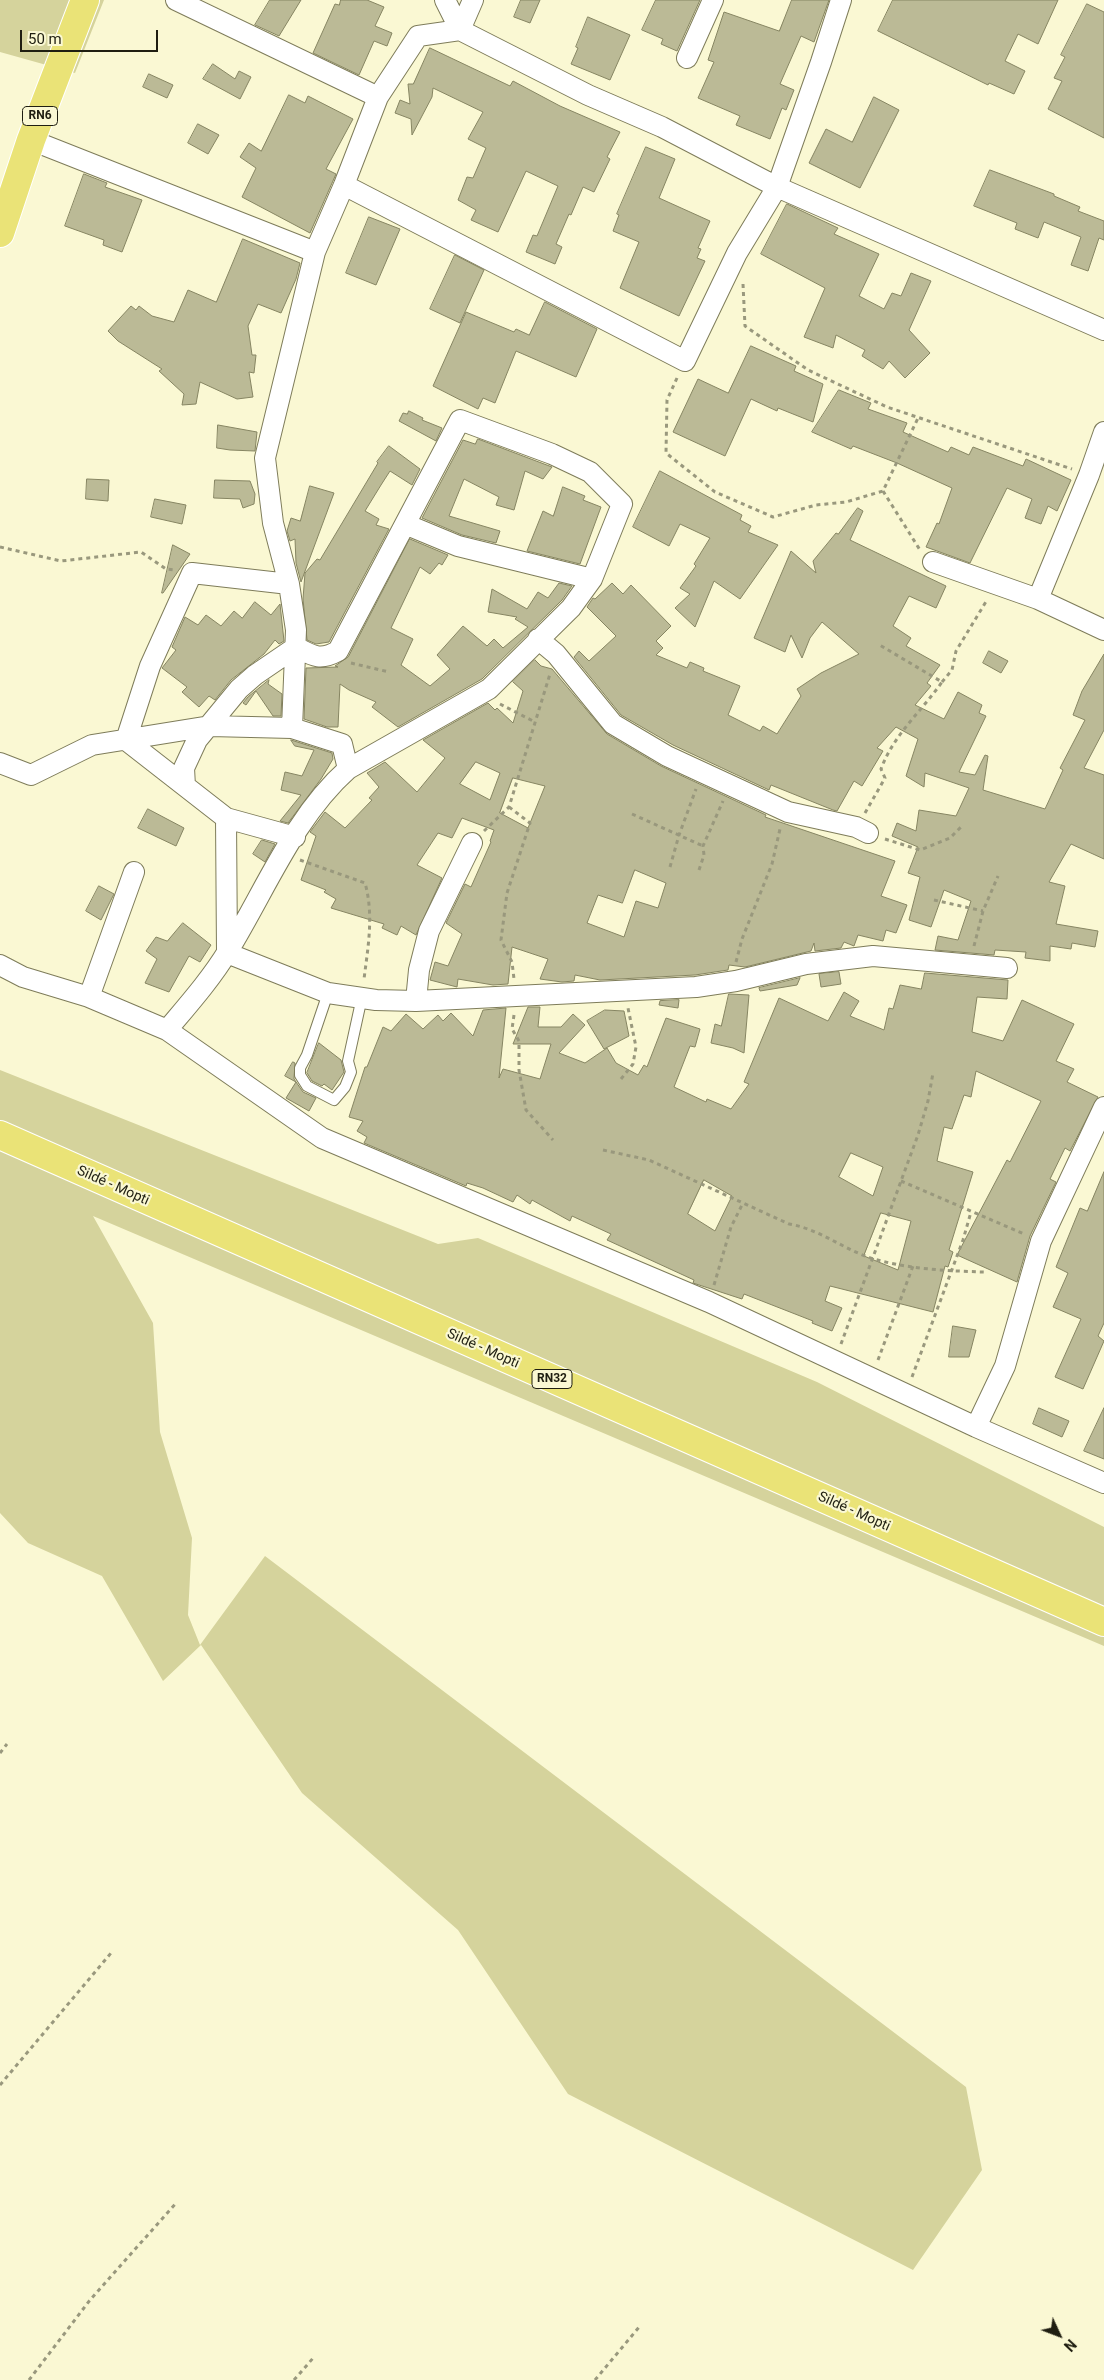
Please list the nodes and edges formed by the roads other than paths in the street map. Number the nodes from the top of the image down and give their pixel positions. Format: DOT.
graph roads {
  1 [pos="85,0"];
  2 [pos="176,0"];
  3 [pos="445,0"];
  4 [pos="473,0"];
  5 [pos="713,0"];
  6 [pos="841,0"];
  7 [pos="460,30"];
  8 [pos="688,58"];
  9 [pos="378,97"];
  10 [pos="31,140"];
  11 [pos="344,186"];
  12 [pos="777,187"];
  13 [pos="0,232"];
  14 [pos="315,252"];
  15 [pos="1104,330"];
  16 [pos="1104,432"];
  17 [pos="405,524"];
  18 [pos="933,562"];
  19 [pos="592,579"];
  20 [pos="289,584"];
  21 [pos="1038,599"];
  22 [pos="1104,630"];
  23 [pos="538,638"];
  24 [pos="296,647"];
  25 [pos="210,726"];
  26 [pos="292,728"];
  27 [pos="126,740"];
  28 [pos="0,763"];
  29 [pos="348,769"];
  30 [pos="185,786"];
  31 [pos="226,818"];
  32 [pos="862,830"];
  33 [pos="295,837"];
  34 [pos="472,843"];
  35 [pos="134,872"];
  36 [pos="227,952"];
  37 [pos="0,965"];
  38 [pos="1008,968"];
  39 [pos="328,993"];
  40 [pos="89,997"];
  41 [pos="362,997"];
  42 [pos="416,1001"];
  43 [pos="167,1030"];
  44 [pos="1104,1107"];
  45 [pos="0,1135"];
  46 [pos="976,1427"];
  47 [pos="1104,1483"];
  48 [pos="1104,1622"];
  1 -- 10 [label="main road, RN6"];
  2 -- 9 [label="street"];
  3 -- 7 [label="street"];
  4 -- 7 [label="street"];
  5 -- 8 [label="street"];
  6 -- 12 [label="street"];
  7 -- 9 [label="street"];
  7 -- 12 [label="street"];
  9 -- 11 [label="street"];
  10 -- 13 [label="main road, RN6"];
  10 -- 14 [label="street"];
  11 -- 12 [label="street"];
  11 -- 14 [label="street"];
  12 -- 15 [label="street"];
  14 -- 20 [label="street"];
  16 -- 21 [label="street"];
  17 -- 19 [label="street"];
  17 -- 19 [label="street"];
  17 -- 24 [label="street"];
  18 -- 21 [label="street"];
  19 -- 23 [label="street"];
  20 -- 24 [label="street"];
  20 -- 27 [label="street"];
  21 -- 22 [label="street"];
  23 -- 29 [label="street"];
  23 -- 32 [label="street"];
  24 -- 25 [label="street"];
  24 -- 26 [label="street"];
  25 -- 26 [label="street"];
  25 -- 27 [label="street"];
  25 -- 30 [label="street"];
  26 -- 29 [label="street"];
  27 -- 28 [label="street"];
  27 -- 30 [label="street"];
  29 -- 33 [label="street"];
  30 -- 31 [label="street"];
  31 -- 33 [label="street"];
  31 -- 36 [label="street"];
  33 -- 36 [label="street"];
  34 -- 42 [label="street"];
  35 -- 40 [label="street"];
  36 -- 39 [label="street"];
  36 -- 43 [label="street"];
  37 -- 40 [label="street"];
  38 -- 42 [label="street"];
  39 -- 41 [label="street"];
  39 -- 41 [label="lane"];
  40 -- 43 [label="street"];
  41 -- 42 [label="street"];
  43 -- 46 [label="street"];
  44 -- 46 [label="street"];
  45 -- 48 [label="main road, Sildé - Mopti / RN32"];
  46 -- 47 [label="street"];
}
